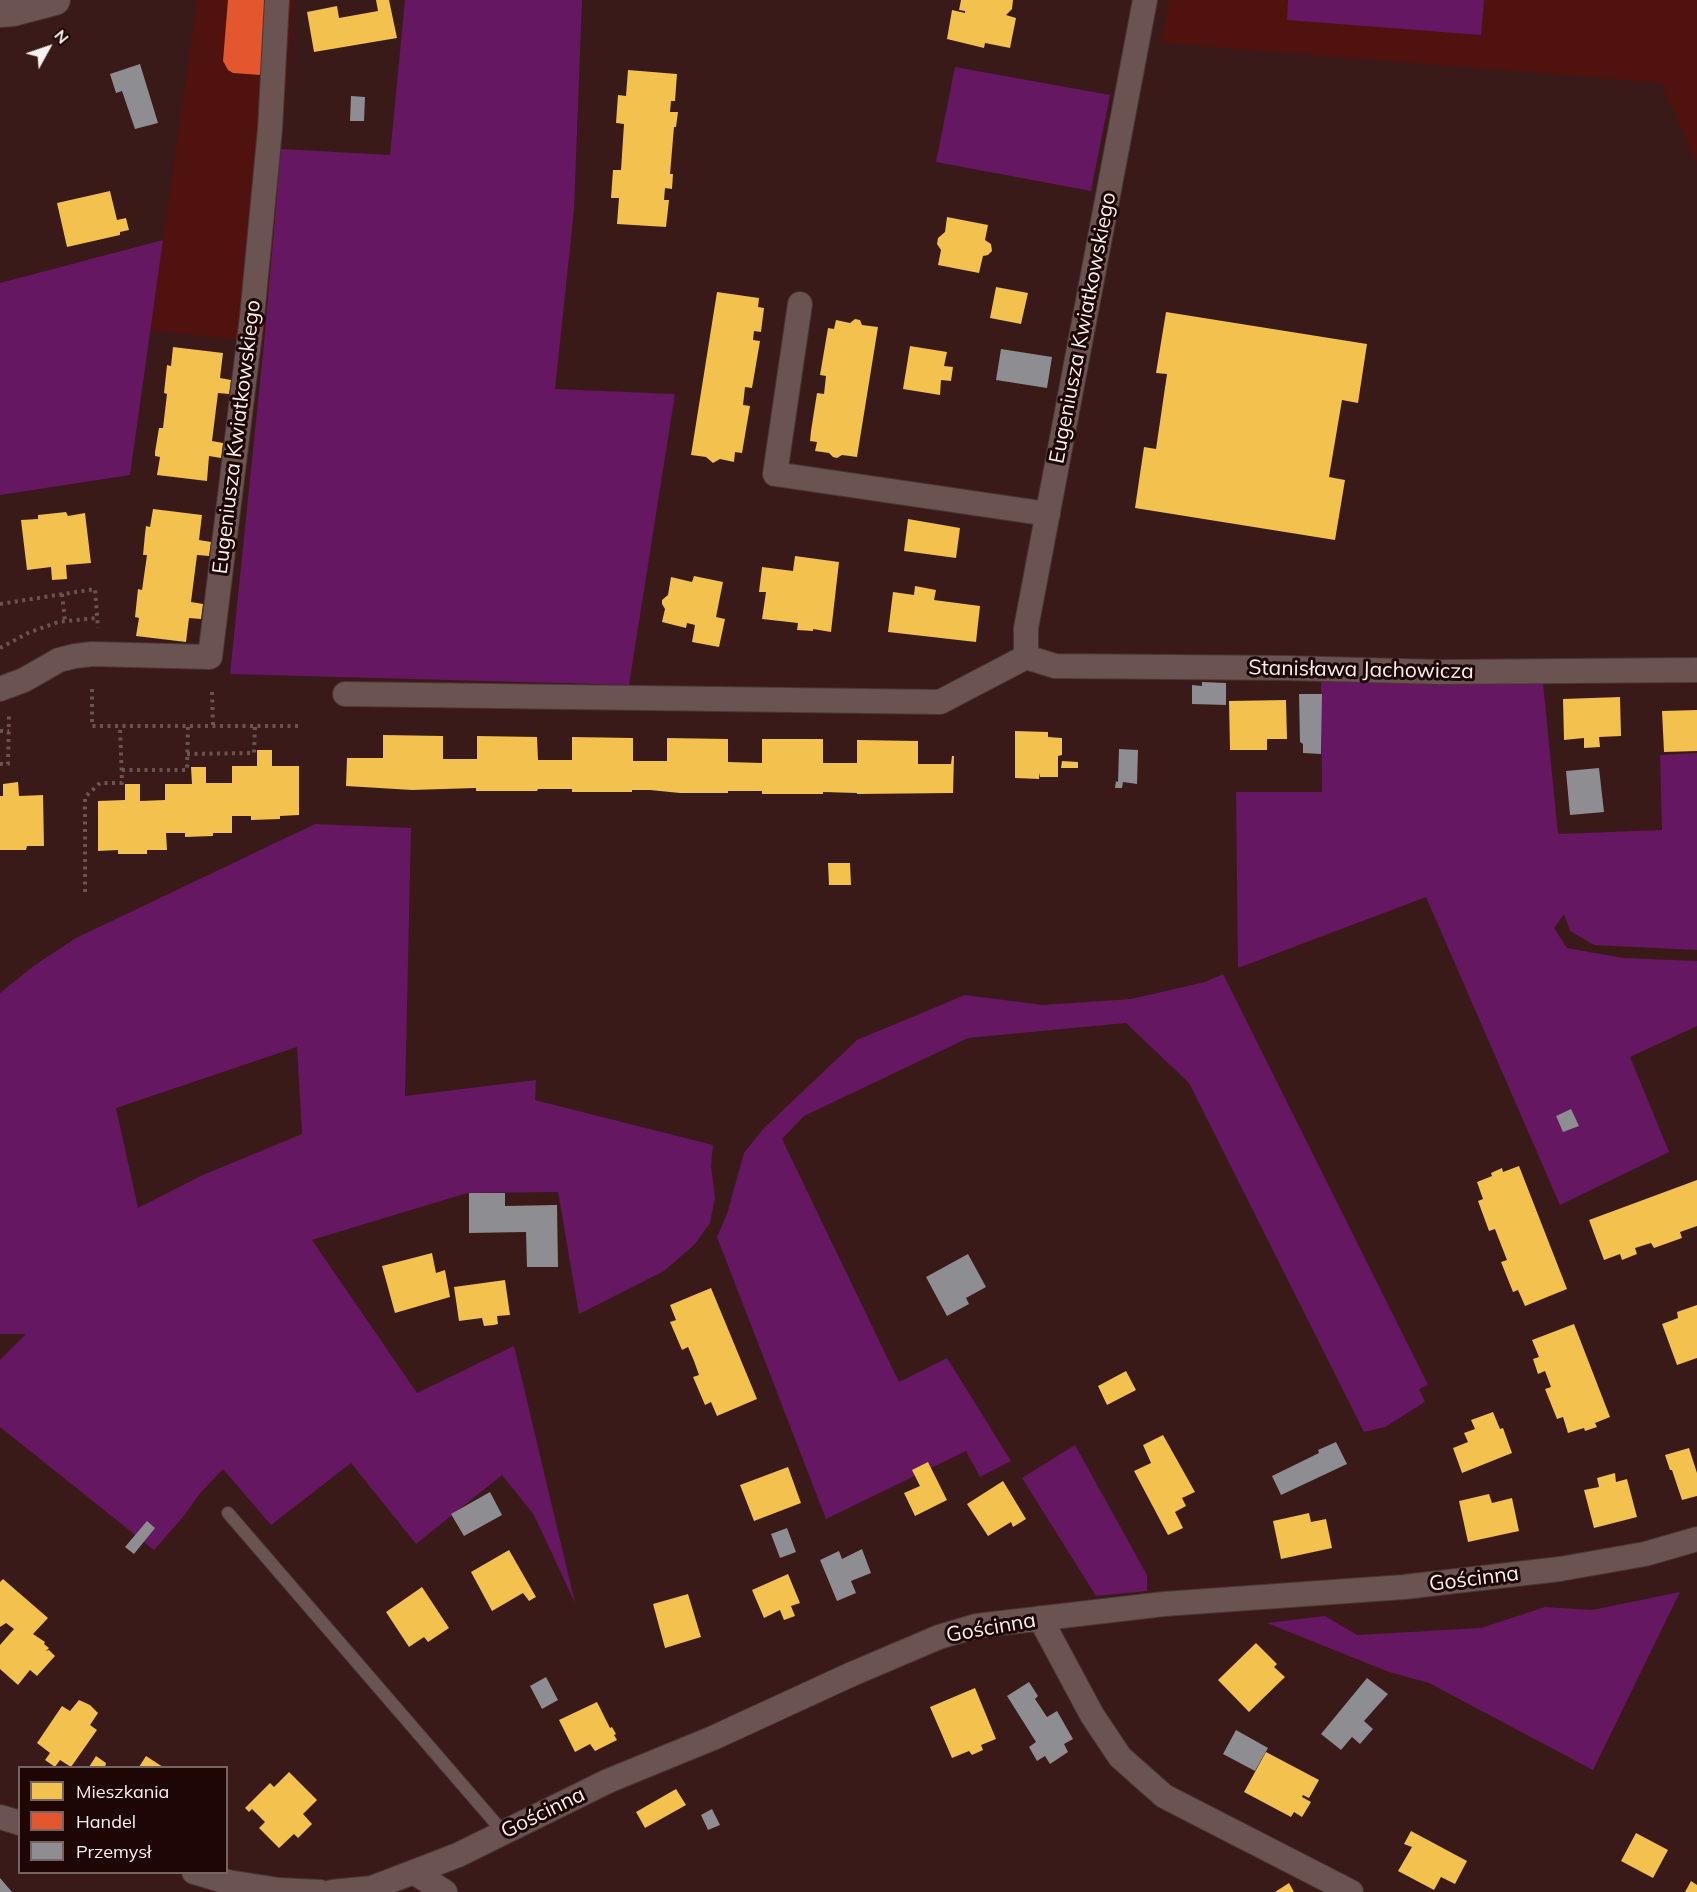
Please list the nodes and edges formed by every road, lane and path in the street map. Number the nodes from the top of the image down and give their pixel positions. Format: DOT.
graph roads {
  1 [pos="55,0"];
  2 [pos="277,0"];
  3 [pos="1145,0"];
  4 [pos="0,12"];
  5 [pos="800,303"];
  6 [pos="1048,514"];
  7 [pos="62,594"];
  8 [pos="0,604"];
  9 [pos="97,618"];
  10 [pos="65,621"];
  11 [pos="0,648"];
  12 [pos="100,655"];
  13 [pos="1026,657"];
  14 [pos="1697,670"];
  15 [pos="4,688"];
  16 [pos="92,689"];
  17 [pos="212,692"];
  18 [pos="345,694"];
  19 [pos="120,726"];
  20 [pos="188,726"];
  21 [pos="213,726"];
  22 [pos="255,726"];
  23 [pos="300,726"];
  24 [pos="0,731"];
  25 [pos="9,731"];
  26 [pos="187,754"];
  27 [pos="0,764"];
  28 [pos="122,770"];
  29 [pos="85,892"];
  30 [pos="228,1513"];
  31 [pos="1697,1539"];
  32 [pos="1040,1618"];
  33 [pos="0,1817"];
  34 [pos="18,1822"];
  35 [pos="504,1833"];
  36 [pos="415,1873"];
  37 [pos="201,1874"];
  38 [pos="290,1891"];
  39 [pos="320,1892"];
  40 [pos="332,1892"];
  41 [pos="445,1892"];
  42 [pos="1351,1892"];
  1 -- 4 [label="street"];
  2 -- 12 [label="street, Eugeniusza Kwiatkowskiego"];
  3 -- 6 [label="street, Eugeniusza Kwiatkowskiego"];
  5 -- 6 [label="street"];
  6 -- 13 [label="street, Eugeniusza Kwiatkowskiego"];
  7 -- 8 [label="path"];
  7 -- 9 [label="path"];
  7 -- 10 [label="path"];
  9 -- 10 [label="path"];
  9 -- 12 [label="path"];
  10 -- 11 [label="path"];
  12 -- 15 [label="street, Eugeniusza Kwiatkowskiego"];
  13 -- 14 [label="street, Stanisława Jachowicza"];
  13 -- 18 [label="street"];
  15 -- 25 [label="path"];
  16 -- 19 [label="path"];
  17 -- 21 [label="path"];
  19 -- 20 [label="path"];
  19 -- 28 [label="path"];
  20 -- 21 [label="path"];
  20 -- 26 [label="path"];
  21 -- 22 [label="path"];
  22 -- 23 [label="path"];
  22 -- 26 [label="path"];
  24 -- 25 [label="path"];
  25 -- 27 [label="path"];
  26 -- 28 [label="path"];
  28 -- 29 [label="path"];
  30 -- 35 [label="lane"];
  31 -- 32 [label="street, Gościnna"];
  32 -- 35 [label="street, Gościnna"];
  32 -- 42 [label="street"];
  33 -- 34 [label="street"];
  35 -- 36 [label="street, Gościnna"];
  36 -- 40 [label="street, Gościnna"];
  36 -- 41 [label="street"];
  37 -- 38 [label="street"];
  38 -- 39 [label="street"];
}
